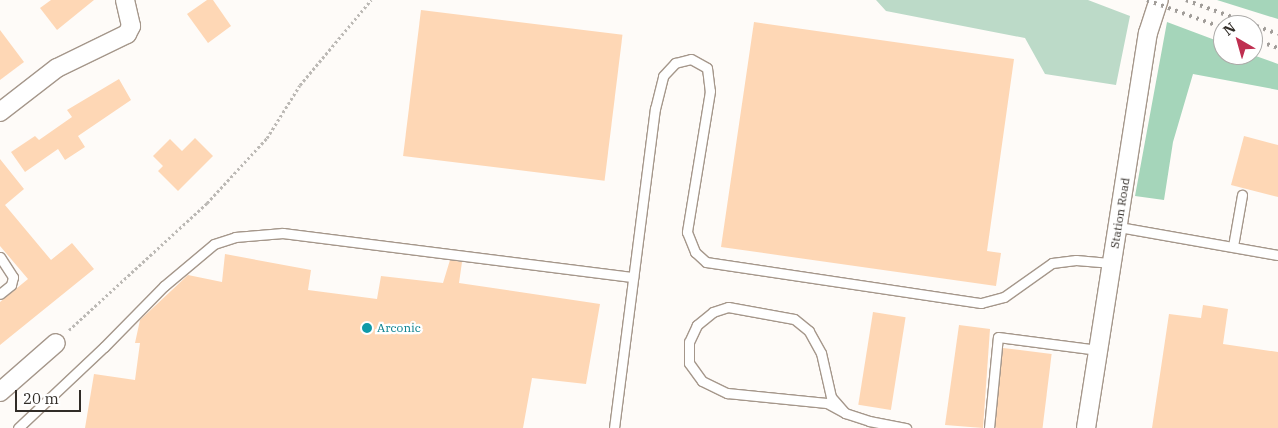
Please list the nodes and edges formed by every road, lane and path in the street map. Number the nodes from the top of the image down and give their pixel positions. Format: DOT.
graph roads {
  1 [pos="125,0"];
  2 [pos="370,0"];
  3 [pos="1159,0"];
  4 [pos="0,112"];
  5 [pos="1242,195"];
  6 [pos="1119,227"];
  7 [pos="1233,246"];
  8 [pos="1278,255"];
  9 [pos="0,257"];
  10 [pos="1112,263"];
  11 [pos="633,277"];
  12 [pos="0,294"];
  13 [pos="56,342"];
  14 [pos="1098,350"];
  15 [pos="0,392"];
  16 [pos="845,413"];
  17 [pos="18,428"];
  18 [pos="614,428"];
  19 [pos="906,428"];
  20 [pos="989,428"];
  21 [pos="1086,428"];
  1 -- 4 [label="street"];
  2 -- 13 [label="path"];
  3 -- 6 [label="street, Station Road"];
  5 -- 7 [label="lane"];
  6 -- 7 [label="lane"];
  6 -- 10 [label="street, Station Road"];
  7 -- 8 [label="lane"];
  9 -- 12 [label="lane"];
  10 -- 11 [label="lane"];
  10 -- 14 [label="street, Station Road"];
  11 -- 17 [label="lane"];
  11 -- 18 [label="lane"];
  13 -- 15 [label="street"];
  14 -- 20 [label="lane"];
  14 -- 21 [label="street, Station Road"];
  16 -- 16 [label="lane"];
  16 -- 19 [label="lane"];
}
